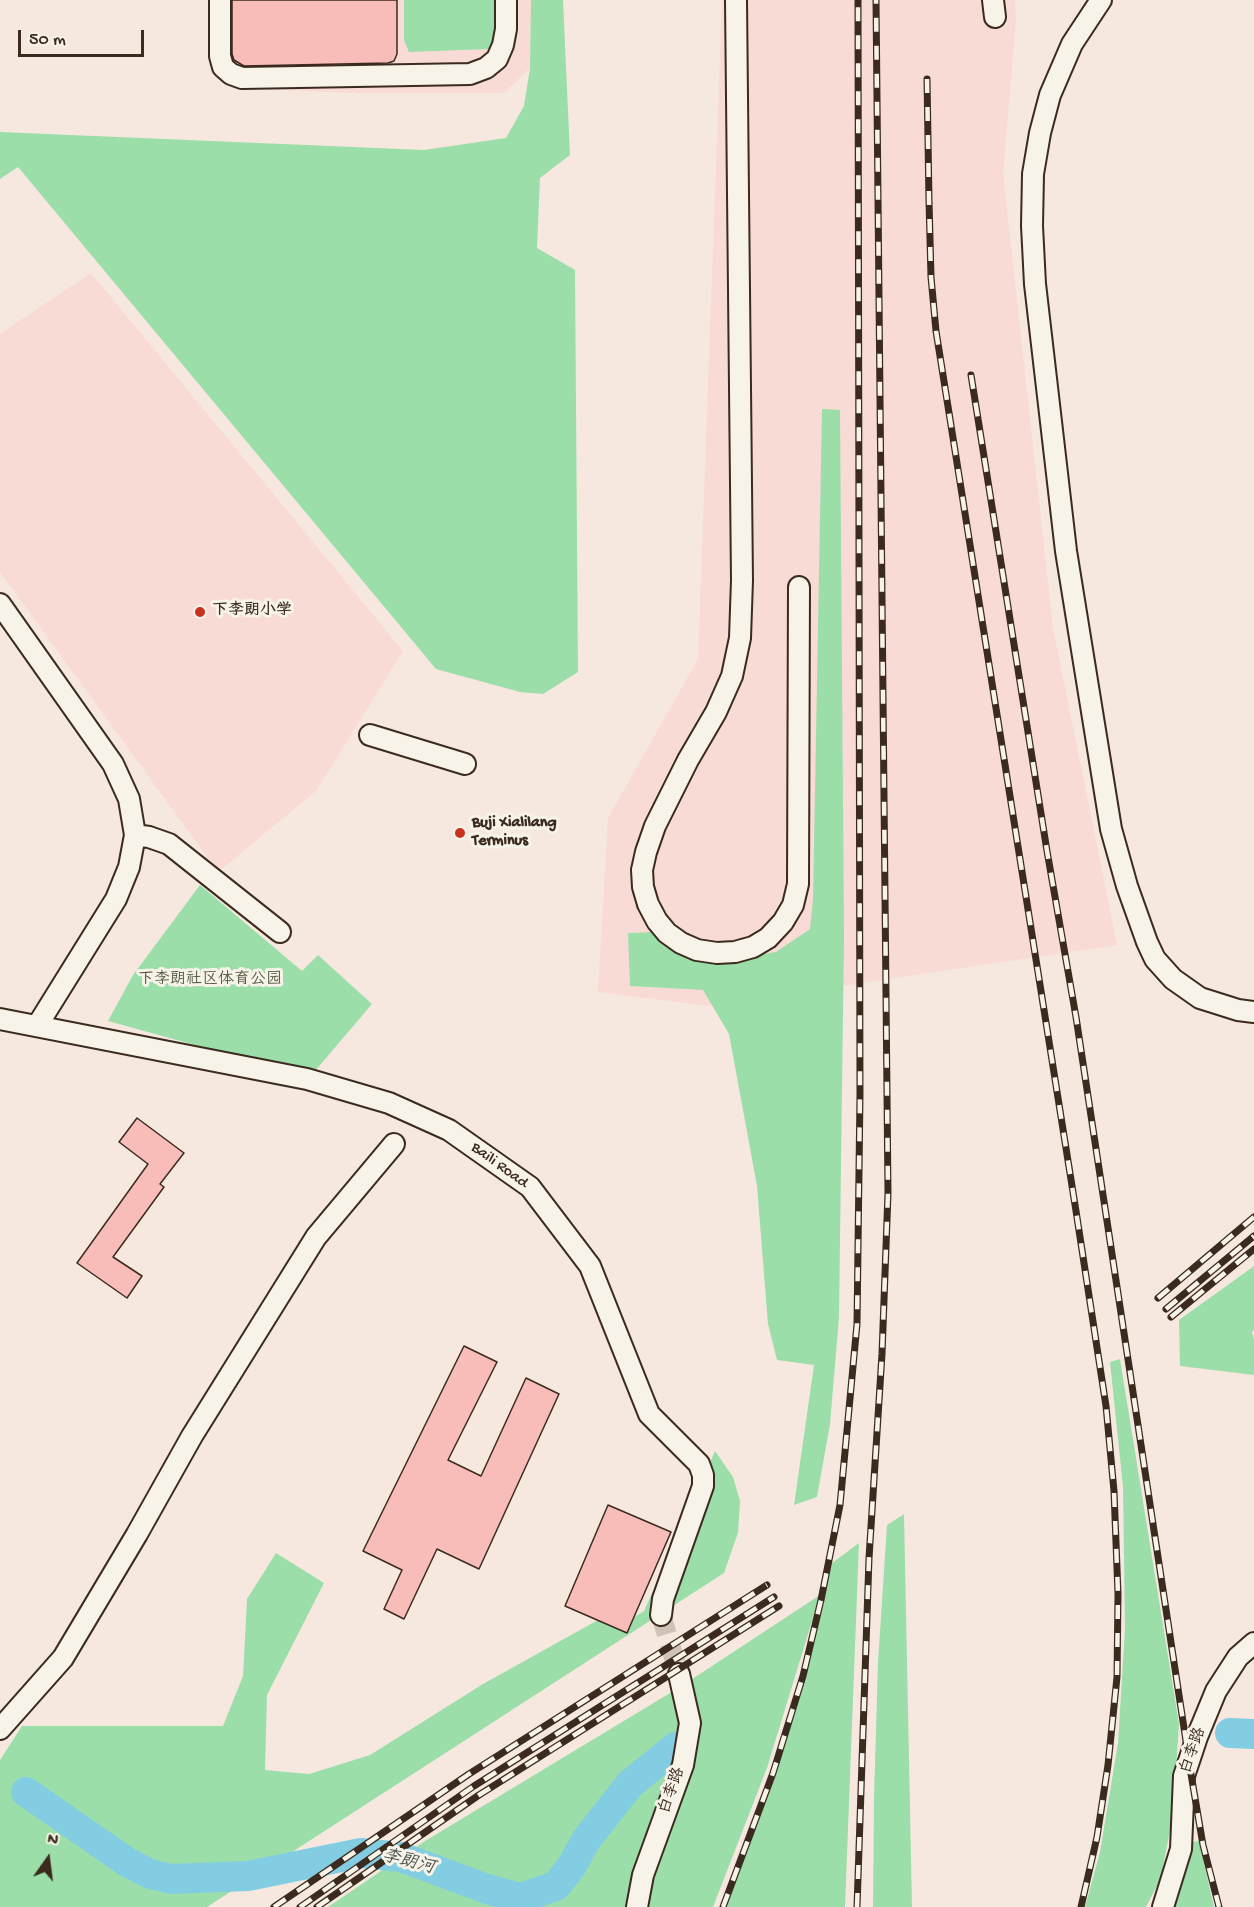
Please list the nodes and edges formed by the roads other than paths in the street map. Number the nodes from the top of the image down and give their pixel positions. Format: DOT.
graph roads {
  1 [pos="220,0"];
  2 [pos="506,0"];
  3 [pos="736,0"];
  4 [pos="1101,0"];
  5 [pos="799,587"];
  6 [pos="0,604"];
  7 [pos="370,735"];
  8 [pos="465,764"];
  9 [pos="135,836"];
  10 [pos="280,933"];
  11 [pos="1254,1012"];
  12 [pos="0,1018"];
  13 [pos="37,1026"];
  14 [pos="394,1144"];
  15 [pos="661,1616"];
  16 [pos="1254,1643"];
  17 [pos="679,1674"];
  18 [pos="0,1729"];
  19 [pos="637,1907"];
  20 [pos="1163,1907"];
  1 -- 2 [label="street"];
  3 -- 5 [label="street"];
  4 -- 11 [label="street"];
  6 -- 9 [label="street"];
  7 -- 8 [label="street"];
  9 -- 10 [label="street"];
  9 -- 13 [label="street"];
  12 -- 13 [label="street, Baili Road"];
  13 -- 15 [label="street, Baili Road"];
  14 -- 18 [label="street"];
  16 -- 20 [label="street, 白李路"];
  17 -- 19 [label="street, 白李路"];
}
